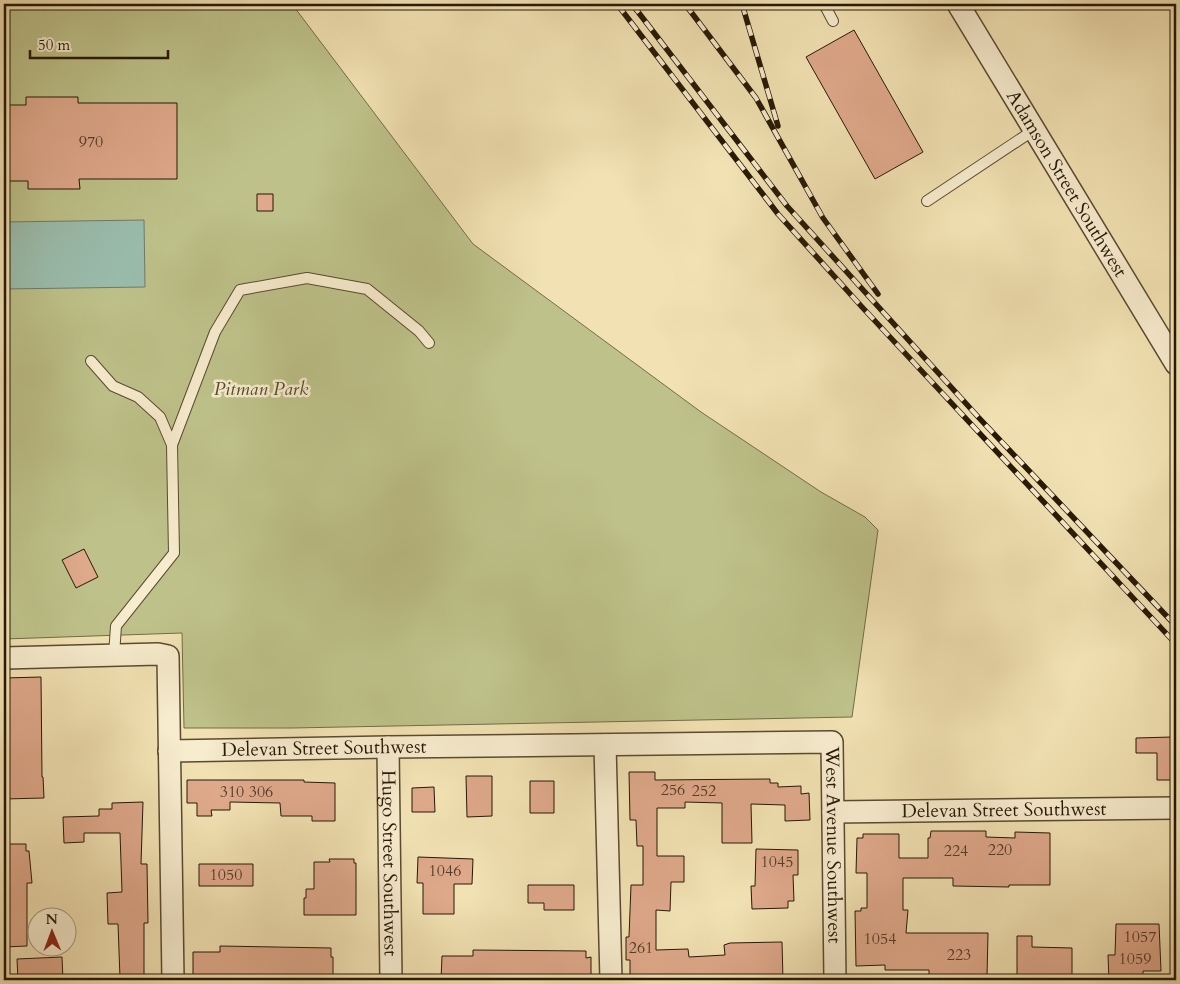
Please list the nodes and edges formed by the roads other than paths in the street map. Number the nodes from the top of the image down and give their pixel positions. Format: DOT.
graph roads {
  1 [pos="824,4"];
  2 [pos="958,4"];
  3 [pos="833,21"];
  4 [pos="1034,130"];
  5 [pos="927,201"];
  6 [pos="429,343"];
  7 [pos="91,361"];
  8 [pos="1176,364"];
  9 [pos="172,445"];
  10 [pos="114,655"];
  11 [pos="4,658"];
  12 [pos="739,743"];
  13 [pos="605,745"];
  14 [pos="388,747"];
  15 [pos="169,751"];
  16 [pos="1176,808"];
  17 [pos="833,812"];
  18 [pos="173,980"];
  19 [pos="391,980"];
  20 [pos="611,980"];
  21 [pos="835,980"];
  1 -- 3 [label="lane"];
  2 -- 4 [label="street, Adamson Street Southwest"];
  4 -- 5 [label="lane"];
  4 -- 8 [label="street, Adamson Street Southwest"];
  6 -- 9 [label="lane"];
  7 -- 9 [label="lane"];
  9 -- 10 [label="lane"];
  10 -- 11 [label="street"];
  10 -- 15 [label="street"];
  12 -- 13 [label="street, Delevan Street Southwest"];
  12 -- 17 [label="street, West Avenue Southwest"];
  13 -- 14 [label="street, Delevan Street Southwest"];
  13 -- 20 [label="street"];
  14 -- 15 [label="street, Delevan Street Southwest"];
  14 -- 19 [label="street, Hugo Street Southwest"];
  15 -- 18 [label="street"];
  16 -- 17 [label="street, Delevan Street Southwest"];
  17 -- 21 [label="street, West Avenue Southwest"];
}
